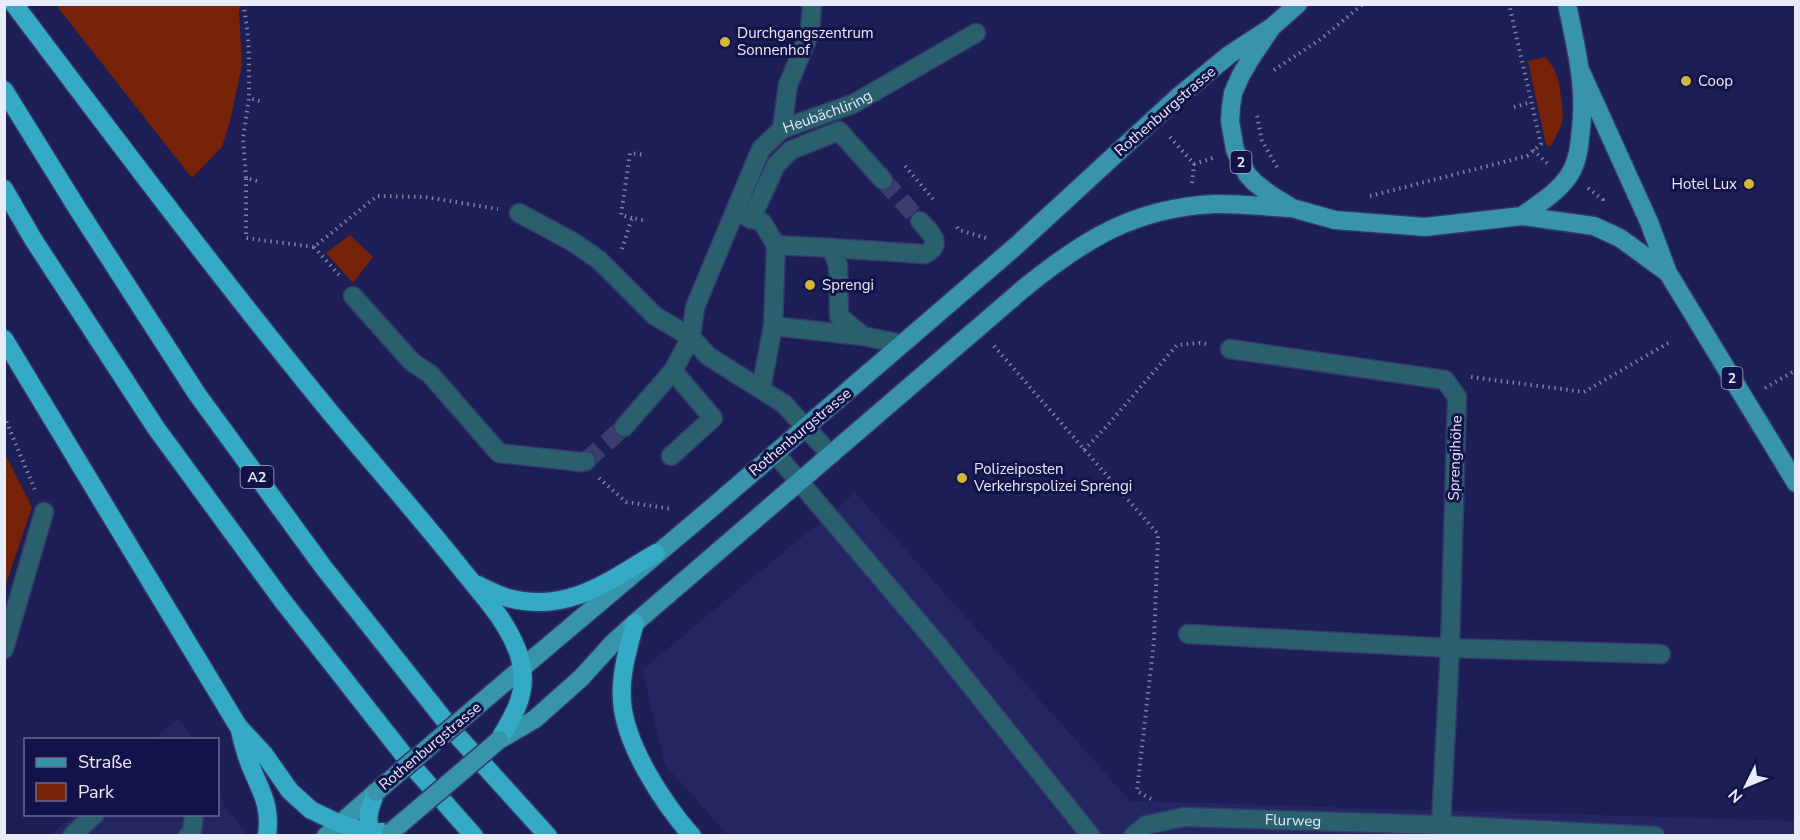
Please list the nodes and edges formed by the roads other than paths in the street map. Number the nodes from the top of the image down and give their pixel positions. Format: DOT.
graph roads {
  1 [pos="14,4"];
  2 [pos="812,4"];
  3 [pos="1298,4"];
  4 [pos="1567,4"];
  5 [pos="1272,27"];
  6 [pos="976,33"];
  7 [pos="1581,72"];
  8 [pos="4,90"];
  9 [pos="782,129"];
  10 [pos="883,180"];
  11 [pos="4,189"];
  12 [pos="1292,208"];
  13 [pos="519,213"];
  14 [pos="743,216"];
  15 [pos="1522,216"];
  16 [pos="920,221"];
  17 [pos="776,245"];
  18 [pos="831,248"];
  19 [pos="1668,273"];
  20 [pos="353,296"];
  21 [pos="773,326"];
  22 [pos="863,336"];
  23 [pos="691,337"];
  24 [pos="4,339"];
  25 [pos="902,344"];
  26 [pos="1230,348"];
  27 [pos="673,371"];
  28 [pos="761,389"];
  29 [pos="807,426"];
  30 [pos="624,427"];
  31 [pos="775,453"];
  32 [pos="831,455"];
  33 [pos="671,456"];
  34 [pos="591,468"];
  35 [pos="800,482"];
  36 [pos="1796,483"];
  37 [pos="44,512"];
  38 [pos="656,553"];
  39 [pos="473,583"];
  40 [pos="635,623"];
  41 [pos="1188,634"];
  42 [pos="1450,648"];
  43 [pos="4,649"];
  44 [pos="1661,654"];
  45 [pos="522,666"];
  46 [pos="238,726"];
  47 [pos="499,740"];
  48 [pos="370,800"];
  49 [pos="93,816"];
  50 [pos="194,816"];
  51 [pos="340,823"];
  52 [pos="1441,825"];
  53 [pos="380,834"];
  54 [pos="72,836"];
  55 [pos="188,836"];
  56 [pos="267,836"];
  57 [pos="326,836"];
  58 [pos="474,836"];
  59 [pos="548,836"];
  60 [pos="692,836"];
  61 [pos="1091,836"];
  62 [pos="1133,836"];
  63 [pos="1655,836"];
  1 -- 39 [label="highway"];
  2 -- 9 [label="street"];
  3 -- 5 [label="main road, 2"];
  4 -- 7 [label="main road, 2"];
  5 -- 12 [label="main road, 2"];
  5 -- 25 [label="main road, Rothenburgstrasse"];
  6 -- 9 [label="street, Heubächliring"];
  7 -- 15 [label="main road"];
  7 -- 19 [label="main road, 2"];
  8 -- 59 [label="highway, A2"];
  9 -- 14 [label="street, Heubächliring"];
  10 -- 14 [label="street"];
  11 -- 58 [label="highway"];
  12 -- 15 [label="main road, 2"];
  12 -- 32 [label="main road"];
  13 -- 23 [label="street"];
  14 -- 17 [label="street"];
  14 -- 23 [label="street, Heubächliring"];
  15 -- 19 [label="main road, 2"];
  16 -- 18 [label="street"];
  17 -- 18 [label="street"];
  17 -- 21 [label="street"];
  18 -- 22 [label="street"];
  19 -- 36 [label="main road, 2"];
  20 -- 34 [label="street"];
  21 -- 22 [label="street"];
  21 -- 28 [label="street"];
  22 -- 25 [label="street"];
  23 -- 27 [label="street"];
  23 -- 28 [label="street"];
  24 -- 46 [label="highway"];
  25 -- 29 [label="main road, Rothenburgstrasse"];
  26 -- 42 [label="street, Sprengihöhe"];
  27 -- 30 [label="street"];
  27 -- 33 [label="street"];
  28 -- 29 [label="street"];
  29 -- 31 [label="main road, Rothenburgstrasse"];
  29 -- 32 [label="street"];
  31 -- 35 [label="street"];
  31 -- 38 [label="main road, Rothenburgstrasse"];
  32 -- 35 [label="main road"];
  35 -- 40 [label="main road"];
  35 -- 61 [label="street"];
  37 -- 43 [label="street"];
  38 -- 39 [label="highway"];
  38 -- 45 [label="main road, Rothenburgstrasse"];
  39 -- 45 [label="highway"];
  40 -- 47 [label="main road"];
  40 -- 60 [label="highway"];
  41 -- 42 [label="street"];
  42 -- 44 [label="street"];
  42 -- 52 [label="street, Sprengihöhe"];
  45 -- 47 [label="highway"];
  45 -- 48 [label="main road, Rothenburgstrasse, bridge"];
  46 -- 51 [label="highway"];
  46 -- 56 [label="highway"];
  47 -- 53 [label="main road, bridge"];
  48 -- 51 [label="main road, Rothenburgstrasse"];
  48 -- 53 [label="highway"];
  49 -- 54 [label="street"];
  50 -- 55 [label="street"];
  51 -- 53 [label="highway"];
  51 -- 57 [label="main road, Rothenburgstrasse"];
  52 -- 62 [label="street, Flurweg"];
  52 -- 63 [label="street, Flurweg"];
}
